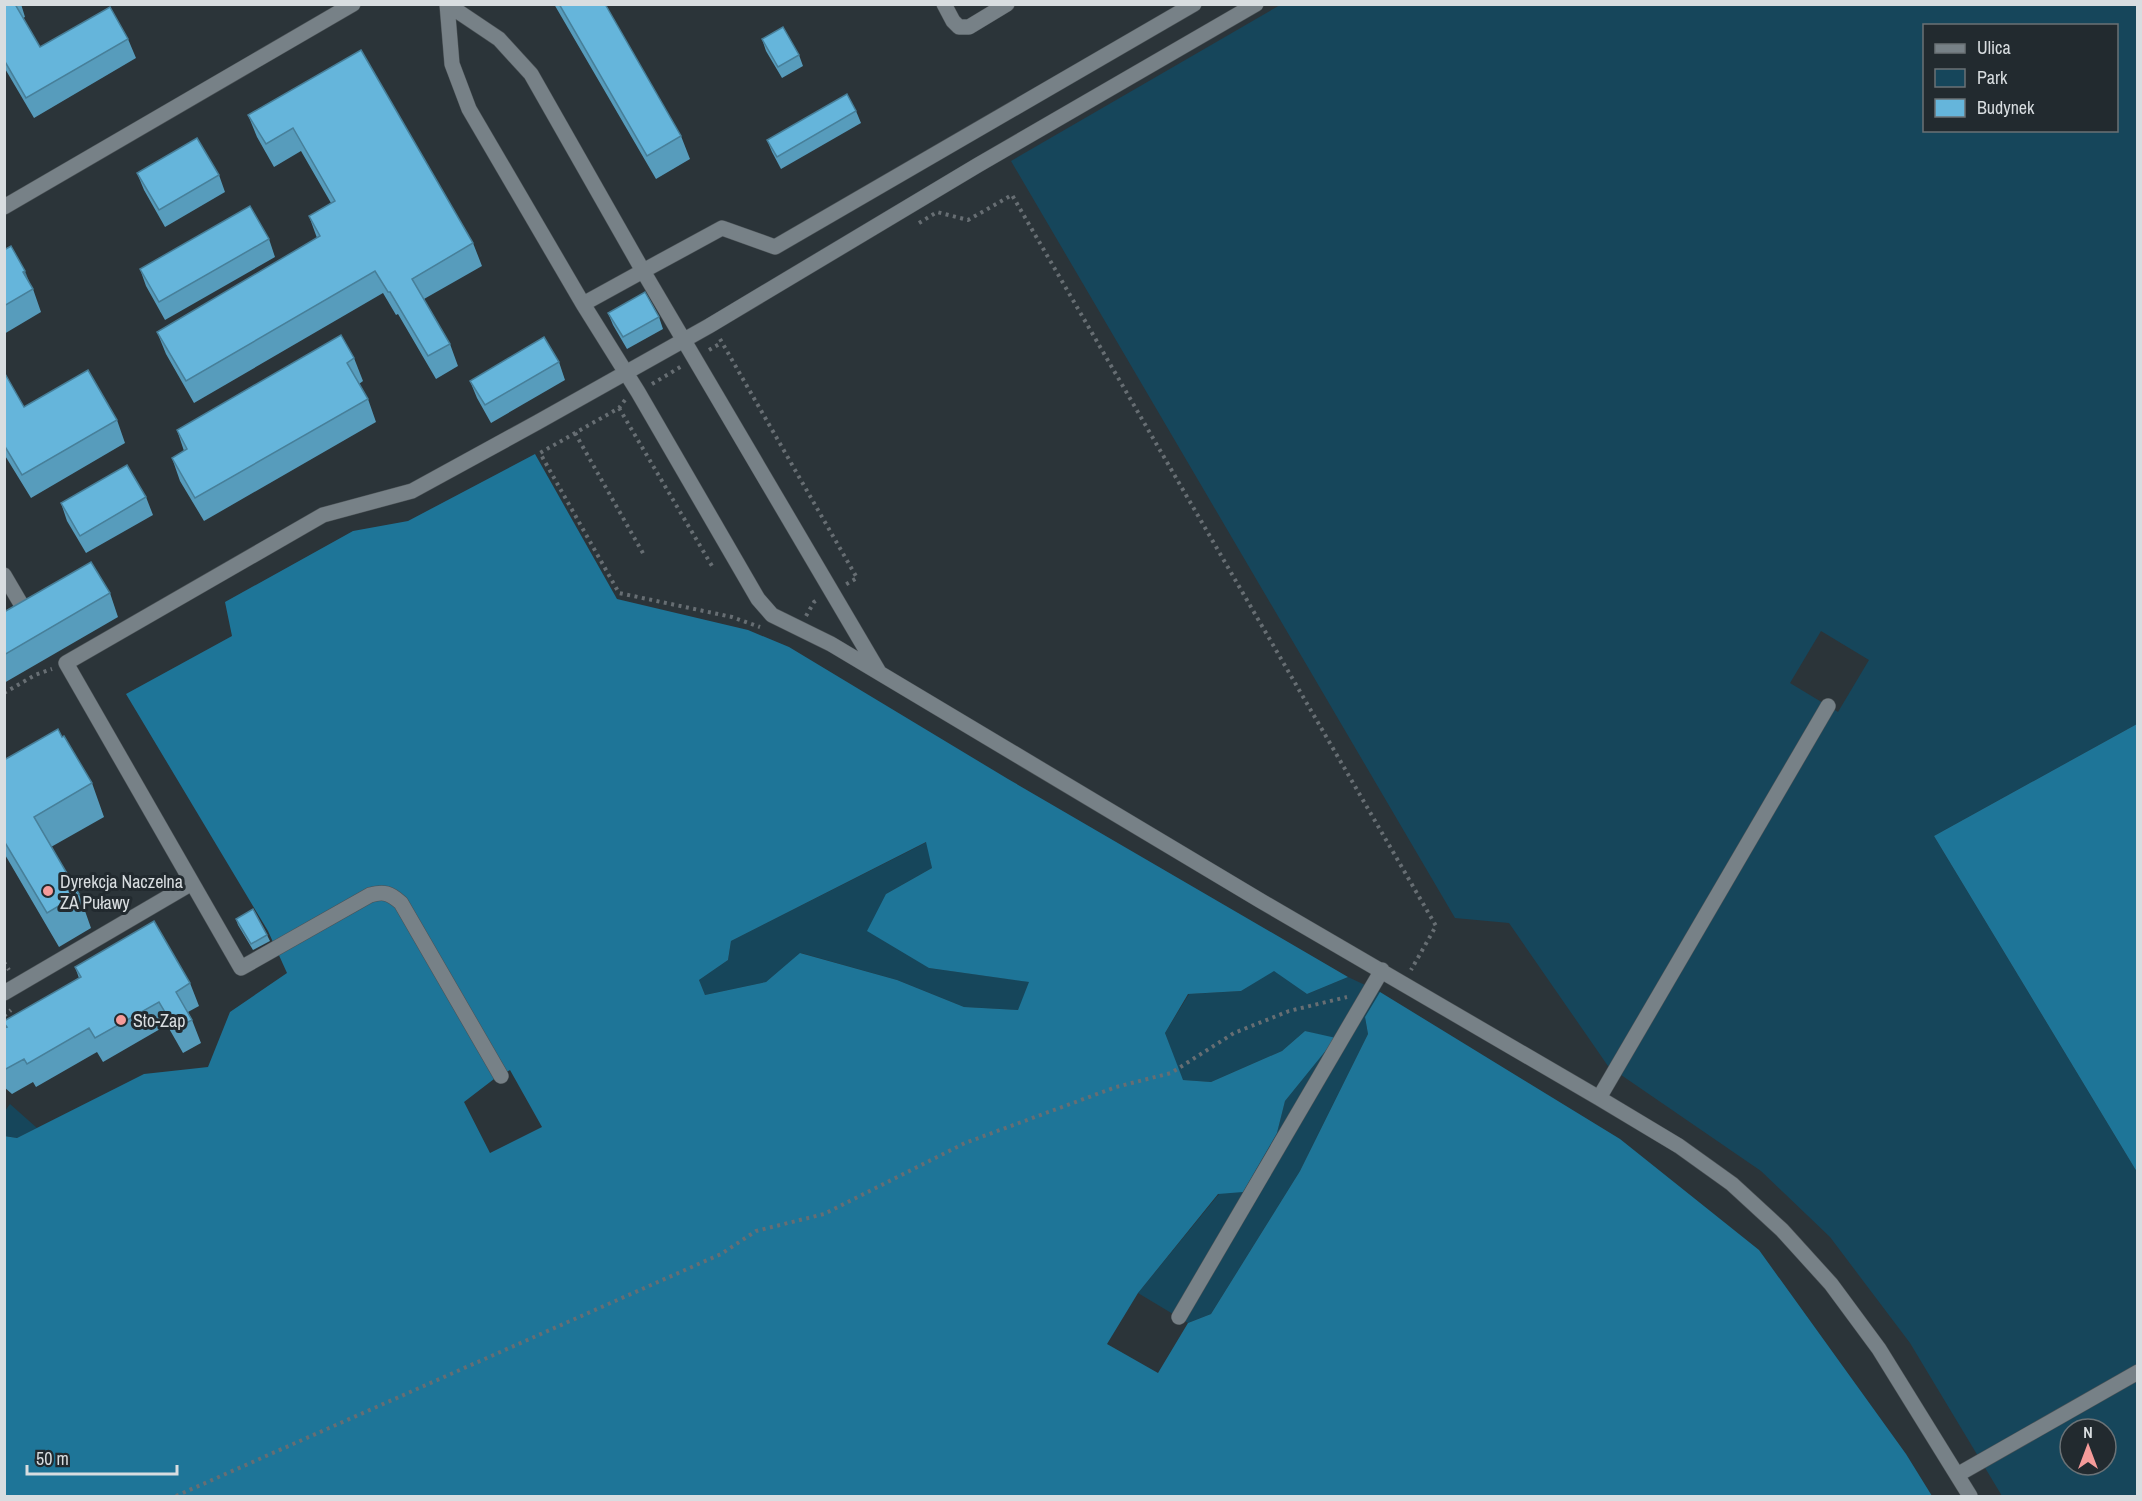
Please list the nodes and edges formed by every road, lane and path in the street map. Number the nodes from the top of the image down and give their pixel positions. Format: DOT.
graph roads {
  1 [pos="353,4"];
  2 [pos="944,4"];
  3 [pos="1007,4"];
  4 [pos="1194,4"];
  5 [pos="1256,4"];
  6 [pos="4,207"];
  7 [pos="916,224"];
  8 [pos="643,271"];
  9 [pos="583,304"];
  10 [pos="730,332"];
  11 [pos="684,339"];
  12 [pos="722,343"];
  13 [pos="695,358"];
  14 [pos="626,372"];
  15 [pos="638,392"];
  16 [pos="619,408"];
  17 [pos="574,433"];
  18 [pos="644,555"];
  19 [pos="712,566"];
  20 [pos="4,575"];
  21 [pos="831,592"];
  22 [pos="4,614"];
  23 [pos="763,628"];
  24 [pos="800,628"];
  25 [pos="66,663"];
  26 [pos="880,675"];
  27 [pos="4,693"];
  28 [pos="1828,706"];
  29 [pos="192,883"];
  30 [pos="1377,968"];
  31 [pos="1404,983"];
  32 [pos="4,993"];
  33 [pos="1365,999"];
  34 [pos="501,1076"];
  35 [pos="1599,1098"];
  36 [pos="1179,1317"];
  37 [pos="2138,1371"];
  38 [pos="1957,1475"];
  39 [pos="176,1497"];
  40 [pos="1970,1497"];
  1 -- 6 [label="street"];
  2 -- 3 [label="street"];
  4 -- 8 [label="street"];
  5 -- 11 [label="street"];
  7 -- 31 [label="path"];
  8 -- 9 [label="street"];
  8 -- 9 [label="street"];
  8 -- 11 [label="street"];
  9 -- 14 [label="street"];
  10 -- 12 [label="path"];
  11 -- 13 [label="street"];
  11 -- 14 [label="street"];
  12 -- 13 [label="path"];
  12 -- 21 [label="path"];
  13 -- 15 [label="path"];
  13 -- 21 [label="street"];
  14 -- 15 [label="street"];
  14 -- 25 [label="street"];
  15 -- 16 [label="path"];
  15 -- 24 [label="street"];
  16 -- 17 [label="path"];
  16 -- 19 [label="path"];
  17 -- 18 [label="path"];
  17 -- 23 [label="path"];
  20 -- 22 [label="street"];
  21 -- 24 [label="path"];
  21 -- 26 [label="street"];
  24 -- 26 [label="street"];
  25 -- 27 [label="path"];
  25 -- 29 [label="street"];
  26 -- 30 [label="street"];
  28 -- 35 [label="street"];
  29 -- 32 [label="street"];
  29 -- 34 [label="street"];
  30 -- 31 [label="street"];
  30 -- 33 [label="street"];
  31 -- 35 [label="street"];
  33 -- 36 [label="street"];
  33 -- 39 [label="path"];
  35 -- 38 [label="street"];
  37 -- 38 [label="street"];
  38 -- 40 [label="street"];
}
